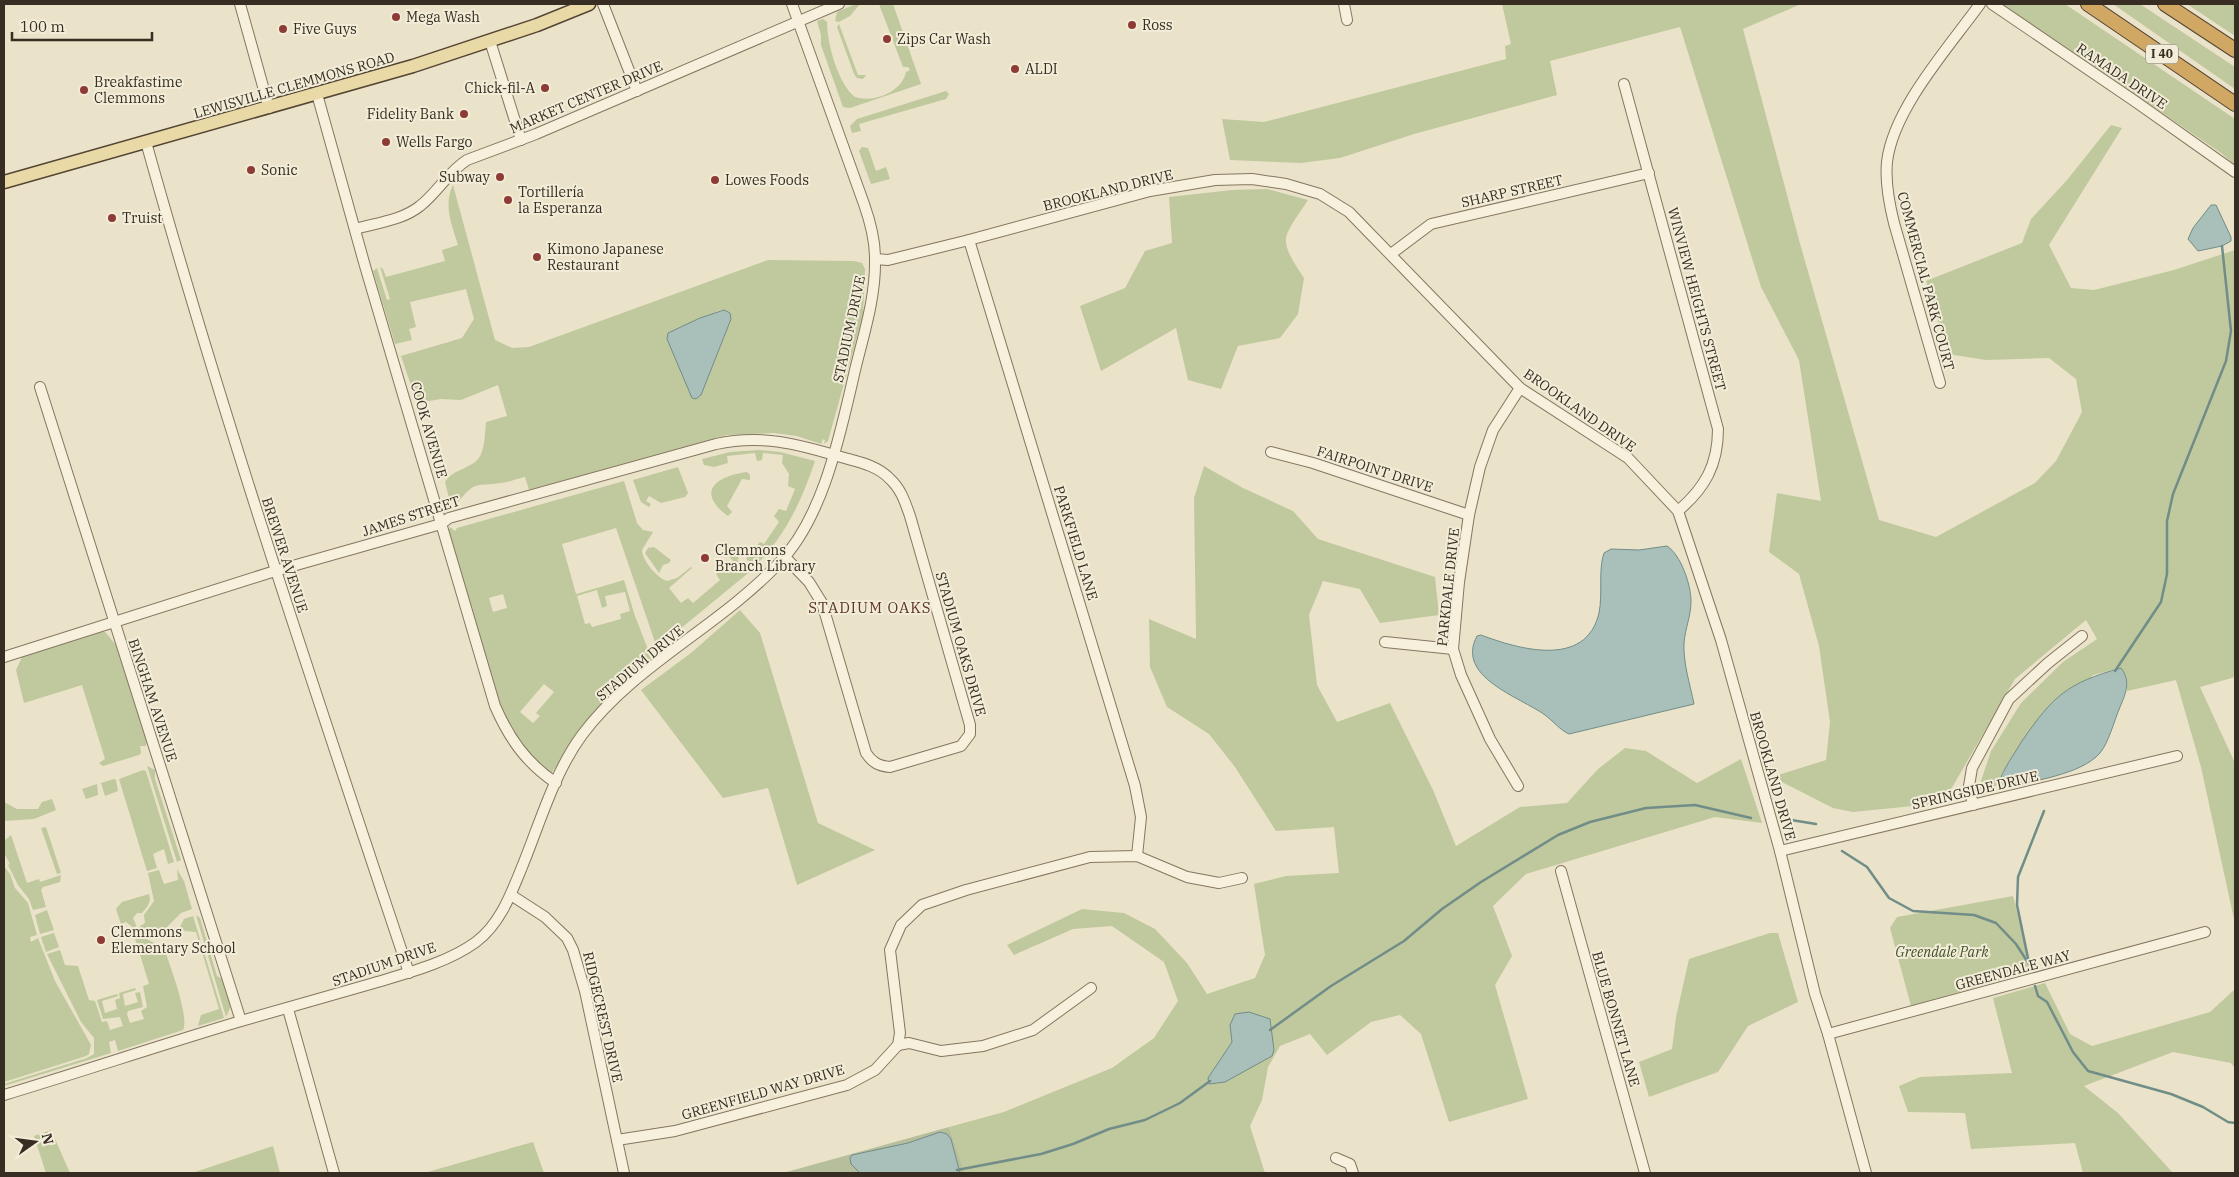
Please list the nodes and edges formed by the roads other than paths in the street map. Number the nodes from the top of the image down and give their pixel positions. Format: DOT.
graph roads {
  1 [pos="240,4"];
  2 [pos="589,4"];
  3 [pos="603,4"];
  4 [pos="792,4"];
  5 [pos="839,4"];
  6 [pos="1344,4"];
  7 [pos="1980,4"];
  8 [pos="1992,4"];
  9 [pos="2088,4"];
  10 [pos="2165,4"];
  11 [pos="798,20"];
  12 [pos="1347,20"];
  13 [pos="490,41"];
  14 [pos="2235,50"];
  15 [pos="1624,84"];
  16 [pos="637,91"];
  17 [pos="317,94"];
  18 [pos="2235,104"];
  19 [pos="269,108"];
  20 [pos="521,140"];
  21 [pos="146,142"];
  22 [pos="2235,172"];
  23 [pos="1649,173"];
  24 [pos="4,182"];
  25 [pos="355,229"];
  26 [pos="969,240"];
  27 [pos="1391,254"];
  28 [pos="875,259"];
  29 [pos="1940,383"];
  30 [pos="40,387"];
  31 [pos="1520,388"];
  32 [pos="1271,452"];
  33 [pos="832,454"];
  34 [pos="1678,512"];
  35 [pos="1469,515"];
  36 [pos="441,524"];
  37 [pos="785,557"];
  38 [pos="274,571"];
  39 [pos="113,621"];
  40 [pos="2082,636"];
  41 [pos="1385,642"];
  42 [pos="1453,648"];
  43 [pos="4,657"];
  44 [pos="2177,756"];
  45 [pos="556,783"];
  46 [pos="1518,786"];
  47 [pos="1973,805"];
  48 [pos="1780,851"];
  49 [pos="1136,856"];
  50 [pos="1561,871"];
  51 [pos="1242,878"];
  52 [pos="511,895"];
  53 [pos="2205,932"];
  54 [pos="409,973"];
  55 [pos="1091,988"];
  56 [pos="288,1009"];
  57 [pos="241,1021"];
  58 [pos="1828,1034"];
  59 [pos="898,1044"];
  60 [pos="4,1095"];
  61 [pos="617,1140"];
  62 [pos="1336,1158"];
  63 [pos="334,1173"];
  64 [pos="624,1173"];
  65 [pos="1353,1173"];
  66 [pos="1645,1173"];
  67 [pos="1866,1173"];
  1 -- 19 [label="street"];
  2 -- 13 [label="main road, LEWISVILLE CLEMMONS ROAD"];
  3 -- 16 [label="street"];
  4 -- 11 [label="street, STADIUM DRIVE"];
  5 -- 11 [label="street, MARKET CENTER DRIVE"];
  6 -- 12 [label="street"];
  7 -- 29 [label="street, COMMERCIAL PARK COURT"];
  8 -- 22 [label="street, RAMADA DRIVE"];
  9 -- 18 [label="highway, I 40"];
  10 -- 14 [label="highway"];
  11 -- 16 [label="street, MARKET CENTER DRIVE"];
  11 -- 28 [label="street, STADIUM DRIVE"];
  13 -- 17 [label="main road, LEWISVILLE CLEMMONS ROAD"];
  13 -- 20 [label="street"];
  15 -- 23 [label="street, WINVIEW HEIGHTS STREET"];
  16 -- 20 [label="street, MARKET CENTER DRIVE"];
  17 -- 19 [label="main road, LEWISVILLE CLEMMONS ROAD"];
  17 -- 25 [label="street, COOK AVENUE"];
  19 -- 21 [label="main road, LEWISVILLE CLEMMONS ROAD"];
  20 -- 25 [label="street, MARKET CENTER DRIVE"];
  21 -- 24 [label="main road, LEWISVILLE CLEMMONS ROAD"];
  21 -- 38 [label="street, BREWER AVENUE"];
  23 -- 27 [label="street, SHARP STREET"];
  23 -- 34 [label="street, WINVIEW HEIGHTS STREET"];
  25 -- 36 [label="street, COOK AVENUE"];
  26 -- 27 [label="street, BROOKLAND DRIVE"];
  26 -- 28 [label="street, BROOKLAND DRIVE"];
  26 -- 49 [label="street, PARKFIELD LANE"];
  27 -- 31 [label="street, BROOKLAND DRIVE"];
  28 -- 33 [label="street, STADIUM DRIVE"];
  30 -- 39 [label="street, BINGHAM AVENUE"];
  31 -- 34 [label="street, BROOKLAND DRIVE"];
  31 -- 35 [label="street, PARKDALE DRIVE"];
  32 -- 35 [label="street, FAIRPOINT DRIVE"];
  33 -- 36 [label="street, JAMES STREET"];
  33 -- 37 [label="street, STADIUM DRIVE"];
  33 -- 37 [label="street, STADIUM OAKS DRIVE"];
  34 -- 48 [label="street, BROOKLAND DRIVE"];
  35 -- 42 [label="street, PARKDALE DRIVE"];
  36 -- 38 [label="street, JAMES STREET"];
  36 -- 45 [label="street, COOK AVENUE"];
  37 -- 45 [label="street, STADIUM DRIVE"];
  38 -- 39 [label="street, JAMES STREET"];
  38 -- 54 [label="street, BREWER AVENUE"];
  39 -- 43 [label="street, JAMES STREET"];
  39 -- 57 [label="street, BINGHAM AVENUE"];
  40 -- 47 [label="street"];
  41 -- 42 [label="street"];
  42 -- 46 [label="street, PARKDALE DRIVE"];
  44 -- 47 [label="street, SPRINGSIDE DRIVE"];
  45 -- 52 [label="street, STADIUM DRIVE"];
  47 -- 48 [label="street, SPRINGSIDE DRIVE"];
  48 -- 58 [label="street, BROOKLAND DRIVE"];
  49 -- 51 [label="street"];
  49 -- 59 [label="street"];
  50 -- 66 [label="street, BLUE BONNET LANE"];
  52 -- 54 [label="street, STADIUM DRIVE"];
  52 -- 61 [label="street, RIDGECREST DRIVE"];
  53 -- 58 [label="street, GREENDALE WAY"];
  54 -- 56 [label="street, STADIUM DRIVE"];
  55 -- 59 [label="street"];
  56 -- 57 [label="street, STADIUM DRIVE"];
  56 -- 63 [label="street"];
  57 -- 60 [label="street, STADIUM DRIVE"];
  58 -- 67 [label="street, BROOKLAND DRIVE"];
  59 -- 61 [label="street, GREENFIELD WAY DRIVE"];
  61 -- 64 [label="street, RIDGECREST DRIVE"];
  62 -- 65 [label="street"];
}
